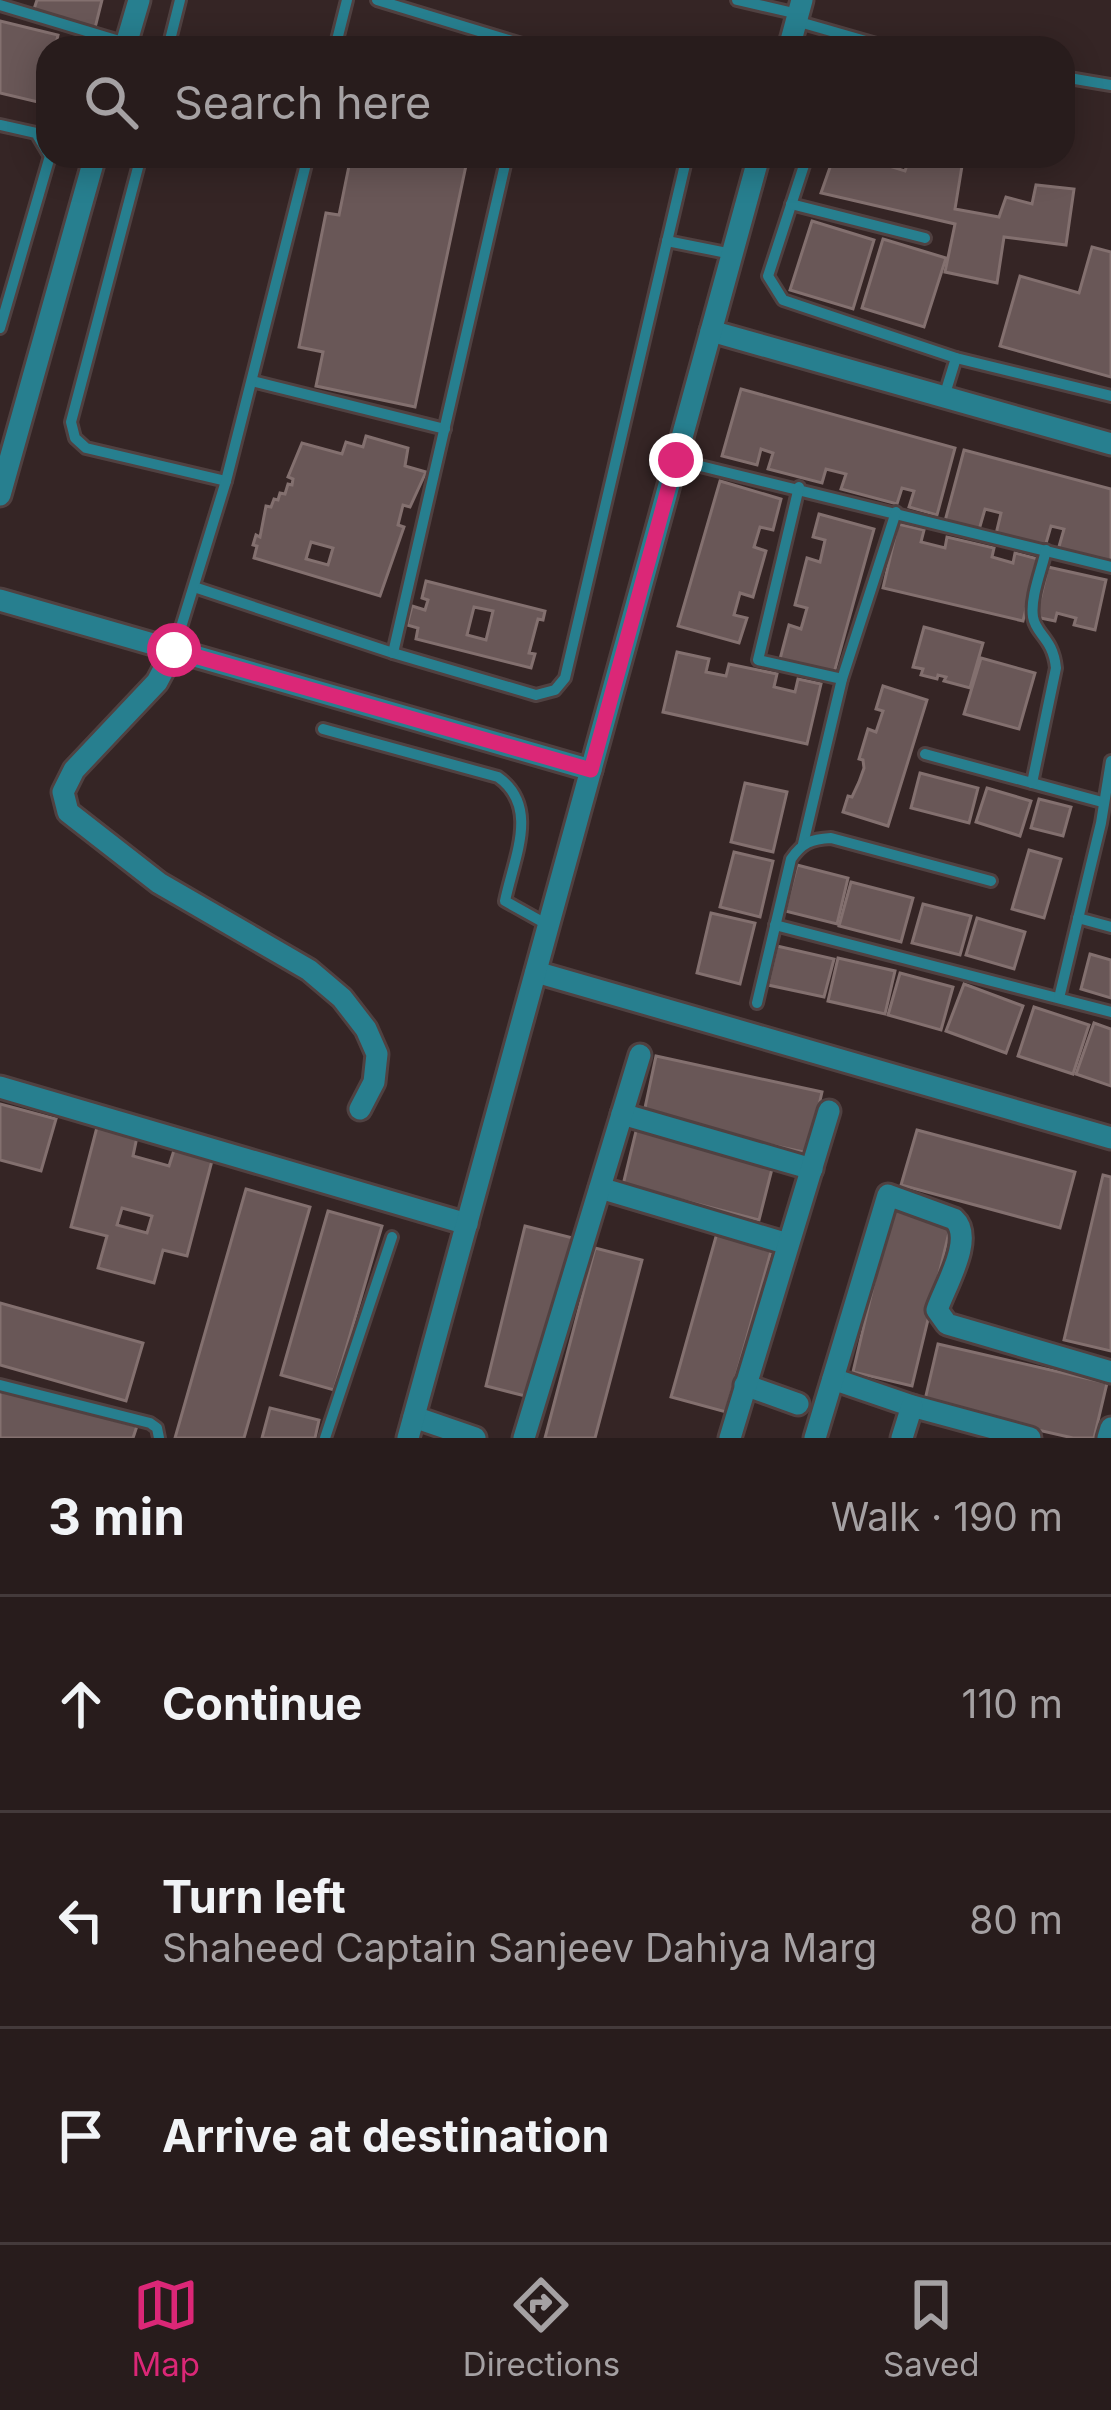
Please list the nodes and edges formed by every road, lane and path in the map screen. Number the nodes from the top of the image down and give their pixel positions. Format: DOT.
graph roads {
  1 [pos="139,0"];
  2 [pos="180,0"];
  3 [pos="347,0"];
  4 [pos="377,0"];
  5 [pos="737,0"];
  6 [pos="0,5"];
  7 [pos="21,5"];
  8 [pos="799,12"];
  9 [pos="102,36"];
  10 [pos="129,36"];
  11 [pos="171,36"];
  12 [pos="338,36"];
  13 [pos="494,36"];
  14 [pos="835,36"];
  15 [pos="1075,79"];
  16 [pos="1111,85"];
  17 [pos="0,125"];
  18 [pos="36,133"];
  19 [pos="45,168"];
  20 [pos="92,168"];
  21 [pos="138,168"];
  22 [pos="305,168"];
  23 [pos="504,168"];
  24 [pos="684,168"];
  25 [pos="756,168"];
  26 [pos="803,168"];
  27 [pos="791,204"];
  28 [pos="926,238"];
  29 [pos="667,241"];
  30 [pos="732,254"];
  31 [pos="0,328"];
  32 [pos="711,331"];
  33 [pos="956,358"];
  34 [pos="252,381"];
  35 [pos="1111,396"];
  36 [pos="944,397"];
  37 [pos="445,429"];
  38 [pos="1111,444"];
  39 [pos="676,460"];
  40 [pos="226,481"];
  41 [pos="799,488"];
  42 [pos="0,495"];
  43 [pos="896,512"];
  44 [pos="1046,550"];
  45 [pos="1111,567"];
  46 [pos="194,587"];
  47 [pos="0,600"];
  48 [pos="174,650"];
  49 [pos="393,653"];
  50 [pos="842,679"];
  51 [pos="323,729"];
  52 [pos="926,754"];
  53 [pos="1111,761"];
  54 [pos="591,770"];
  55 [pos="1032,783"];
  56 [pos="1102,802"];
  57 [pos="1106,824"];
  58 [pos="803,844"];
  59 [pos="991,880"];
  60 [pos="1078,917"];
  61 [pos="548,925"];
  62 [pos="776,925"];
  63 [pos="1111,927"];
  64 [pos="536,971"];
  65 [pos="1059,998"];
  66 [pos="757,1003"];
  67 [pos="1111,1012"];
  68 [pos="640,1055"];
  69 [pos="0,1087"];
  70 [pos="360,1108"];
  71 [pos="829,1111"];
  72 [pos="622,1114"];
  73 [pos="1111,1138"];
  74 [pos="812,1169"];
  75 [pos="600,1188"];
  76 [pos="467,1224"];
  77 [pos="392,1237"];
  78 [pos="788,1244"];
  79 [pos="1111,1372"];
  80 [pos="833,1378"];
  81 [pos="0,1385"];
  82 [pos="746,1385"];
  83 [pos="798,1404"];
  84 [pos="912,1406"];
  85 [pos="411,1428"];
  86 [pos="1111,1429"];
  87 [pos="159,1438"];
  88 [pos="325,1438"];
  89 [pos="475,1438"];
  90 [pos="524,1438"];
  91 [pos="730,1438"];
  92 [pos="815,1438"];
  93 [pos="902,1438"];
  94 [pos="1030,1438"];
  95 [pos="1108,1438"];
  1 -- 10 [label="street"];
  2 -- 11 [label="lane"];
  3 -- 12 [label="lane"];
  4 -- 13 [label="lane"];
  5 -- 8 [label="lane"];
  6 -- 7 [label="lane"];
  7 -- 9 [label="lane"];
  8 -- 14 [label="lane"];
  15 -- 16 [label="lane"];
  17 -- 18 [label="lane"];
  19 -- 31 [label="lane"];
  20 -- 42 [label="street"];
  21 -- 40 [label="lane"];
  22 -- 34 [label="lane"];
  23 -- 37 [label="lane"];
  24 -- 29 [label="lane"];
  25 -- 30 [label="street"];
  26 -- 27 [label="lane"];
  27 -- 28 [label="lane"];
  27 -- 33 [label="lane"];
  29 -- 30 [label="lane"];
  29 -- 49 [label="lane"];
  30 -- 32 [label="street"];
  32 -- 36 [label="street"];
  32 -- 39 [label="street"];
  33 -- 35 [label="lane"];
  33 -- 36 [label="lane"];
  34 -- 37 [label="lane"];
  34 -- 40 [label="lane"];
  36 -- 38 [label="street"];
  37 -- 49 [label="lane"];
  39 -- 41 [label="lane"];
  39 -- 54 [label="street"];
  40 -- 46 [label="lane"];
  41 -- 43 [label="lane"];
  41 -- 50 [label="lane"];
  43 -- 44 [label="lane"];
  43 -- 50 [label="lane"];
  44 -- 45 [label="lane"];
  44 -- 55 [label="lane"];
  46 -- 48 [label="lane"];
  46 -- 49 [label="lane"];
  47 -- 48 [label="street"];
  48 -- 54 [label="street"];
  48 -- 70 [label="street"];
  50 -- 58 [label="lane"];
  51 -- 61 [label="lane"];
  52 -- 55 [label="lane"];
  53 -- 56 [label="lane"];
  54 -- 61 [label="street"];
  55 -- 56 [label="lane"];
  56 -- 57 [label="lane"];
  57 -- 60 [label="lane"];
  58 -- 59 [label="lane"];
  58 -- 62 [label="lane"];
  60 -- 63 [label="lane"];
  60 -- 65 [label="lane"];
  61 -- 64 [label="street"];
  62 -- 65 [label="lane"];
  62 -- 66 [label="lane"];
  64 -- 73 [label="street"];
  64 -- 76 [label="street"];
  65 -- 67 [label="lane"];
  68 -- 72 [label="street"];
  69 -- 76 [label="street"];
  71 -- 74 [label="street"];
  72 -- 74 [label="street"];
  72 -- 75 [label="street"];
  74 -- 78 [label="street"];
  75 -- 78 [label="street"];
  75 -- 90 [label="street"];
  76 -- 85 [label="street"];
  77 -- 88 [label="lane"];
  78 -- 82 [label="street"];
  79 -- 80 [label="street"];
  80 -- 84 [label="street"];
  80 -- 92 [label="street"];
  81 -- 87 [label="lane"];
  82 -- 83 [label="street"];
  82 -- 91 [label="street"];
  84 -- 93 [label="street"];
  84 -- 94 [label="street"];
  85 -- 89 [label="street"];
  86 -- 95 [label="street"];
}
